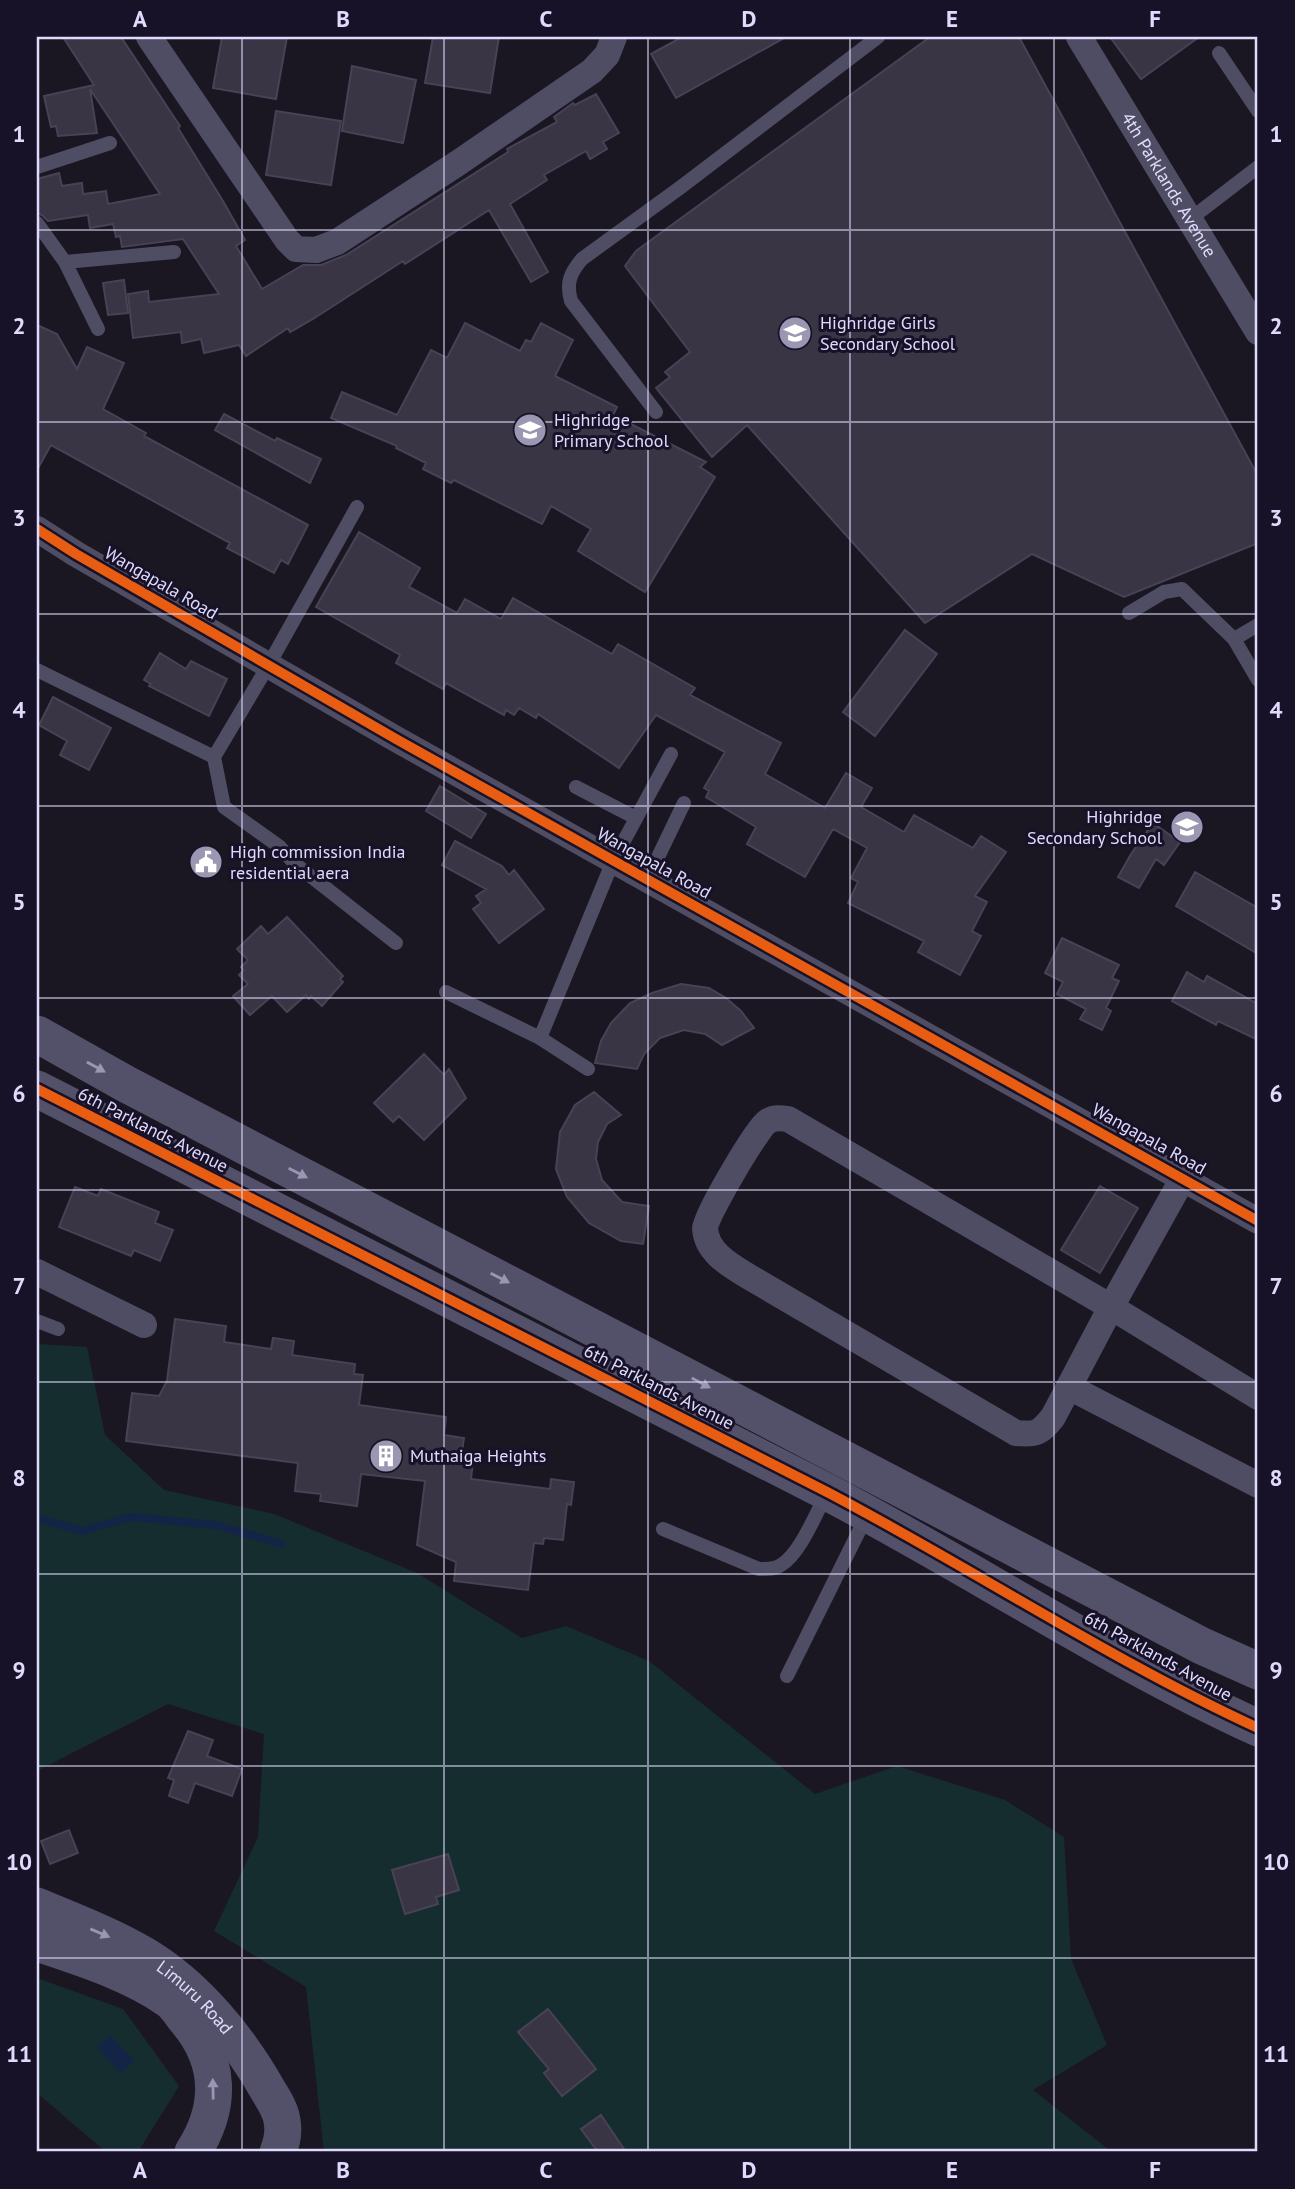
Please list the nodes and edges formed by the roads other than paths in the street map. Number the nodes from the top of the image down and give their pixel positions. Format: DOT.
graph roads {
  1 [pos="149,37"];
  2 [pos="614,37"];
  3 [pos="878,37"];
  4 [pos="1079,37"];
  5 [pos="1219,53"];
  6 [pos="1258,110"];
  7 [pos="110,143"];
  8 [pos="37,167"];
  9 [pos="1258,167"];
  10 [pos="1189,220"];
  11 [pos="37,223"];
  12 [pos="174,252"];
  13 [pos="65,262"];
  14 [pos="1254,317"];
  15 [pos="98,328"];
  16 [pos="656,412"];
  17 [pos="357,507"];
  18 [pos="37,529"];
  19 [pos="1129,613"];
  20 [pos="1258,625"];
  21 [pos="1234,639"];
  22 [pos="268,666"];
  23 [pos="37,670"];
  24 [pos="1258,680"];
  25 [pos="671,754"];
  26 [pos="214,757"];
  27 [pos="576,787"];
  28 [pos="684,803"];
  29 [pos="636,818"];
  30 [pos="613,861"];
  31 [pos="647,880"];
  32 [pos="397,943"];
  33 [pos="446,992"];
  34 [pos="37,1034"];
  35 [pos="540,1038"];
  36 [pos="588,1069"];
  37 [pos="37,1088"];
  38 [pos="1183,1178"];
  39 [pos="1258,1221"];
  40 [pos="37,1272"];
  41 [pos="1111,1307"];
  42 [pos="37,1321"];
  43 [pos="144,1325"];
  44 [pos="58,1329"];
  45 [pos="1069,1387"];
  46 [pos="1258,1397"];
  47 [pos="1258,1485"];
  48 [pos="827,1492"];
  49 [pos="868,1514"];
  50 [pos="663,1529"];
  51 [pos="1258,1671"];
  52 [pos="787,1676"];
  53 [pos="1258,1728"];
  54 [pos="37,1906"];
  55 [pos="37,1943"];
  56 [pos="193,2152"];
  57 [pos="278,2152"];
  1 -- 2 [label="street"];
  3 -- 16 [label="lane"];
  4 -- 10 [label="street, 4th Parklands Avenue"];
  5 -- 6 [label="lane"];
  7 -- 8 [label="lane"];
  9 -- 10 [label="lane"];
  10 -- 14 [label="street, 4th Parklands Avenue"];
  11 -- 13 [label="lane"];
  12 -- 13 [label="lane"];
  13 -- 15 [label="lane"];
  17 -- 22 [label="lane"];
  18 -- 22 [label="street, Wangapala Road"];
  19 -- 21 [label="lane"];
  20 -- 21 [label="lane"];
  21 -- 24 [label="lane"];
  22 -- 26 [label="lane"];
  22 -- 30 [label="street, Wangapala Road"];
  23 -- 26 [label="lane"];
  25 -- 29 [label="lane"];
  26 -- 32 [label="lane"];
  27 -- 29 [label="lane"];
  28 -- 31 [label="lane"];
  29 -- 30 [label="lane"];
  30 -- 31 [label="street, Wangapala Road"];
  30 -- 35 [label="lane"];
  31 -- 38 [label="street, Wangapala Road"];
  33 -- 35 [label="lane"];
  34 -- 51 [label="street, 6th Parklands Avenue, one-way"];
  35 -- 36 [label="lane"];
  37 -- 48 [label="street, 6th Parklands Avenue"];
  38 -- 39 [label="street, Wangapala Road"];
  38 -- 41 [label="street"];
  40 -- 43 [label="street"];
  41 -- 45 [label="street"];
  41 -- 45 [label="street"];
  41 -- 46 [label="street"];
  42 -- 44 [label="lane"];
  45 -- 47 [label="street"];
  48 -- 49 [label="street, 6th Parklands Avenue"];
  48 -- 50 [label="lane"];
  49 -- 52 [label="lane"];
  49 -- 53 [label="street, 6th Parklands Avenue"];
  54 -- 57 [label="street, Limuru Road, one-way"];
  56 -- 55 [label="street, one-way"];
}
